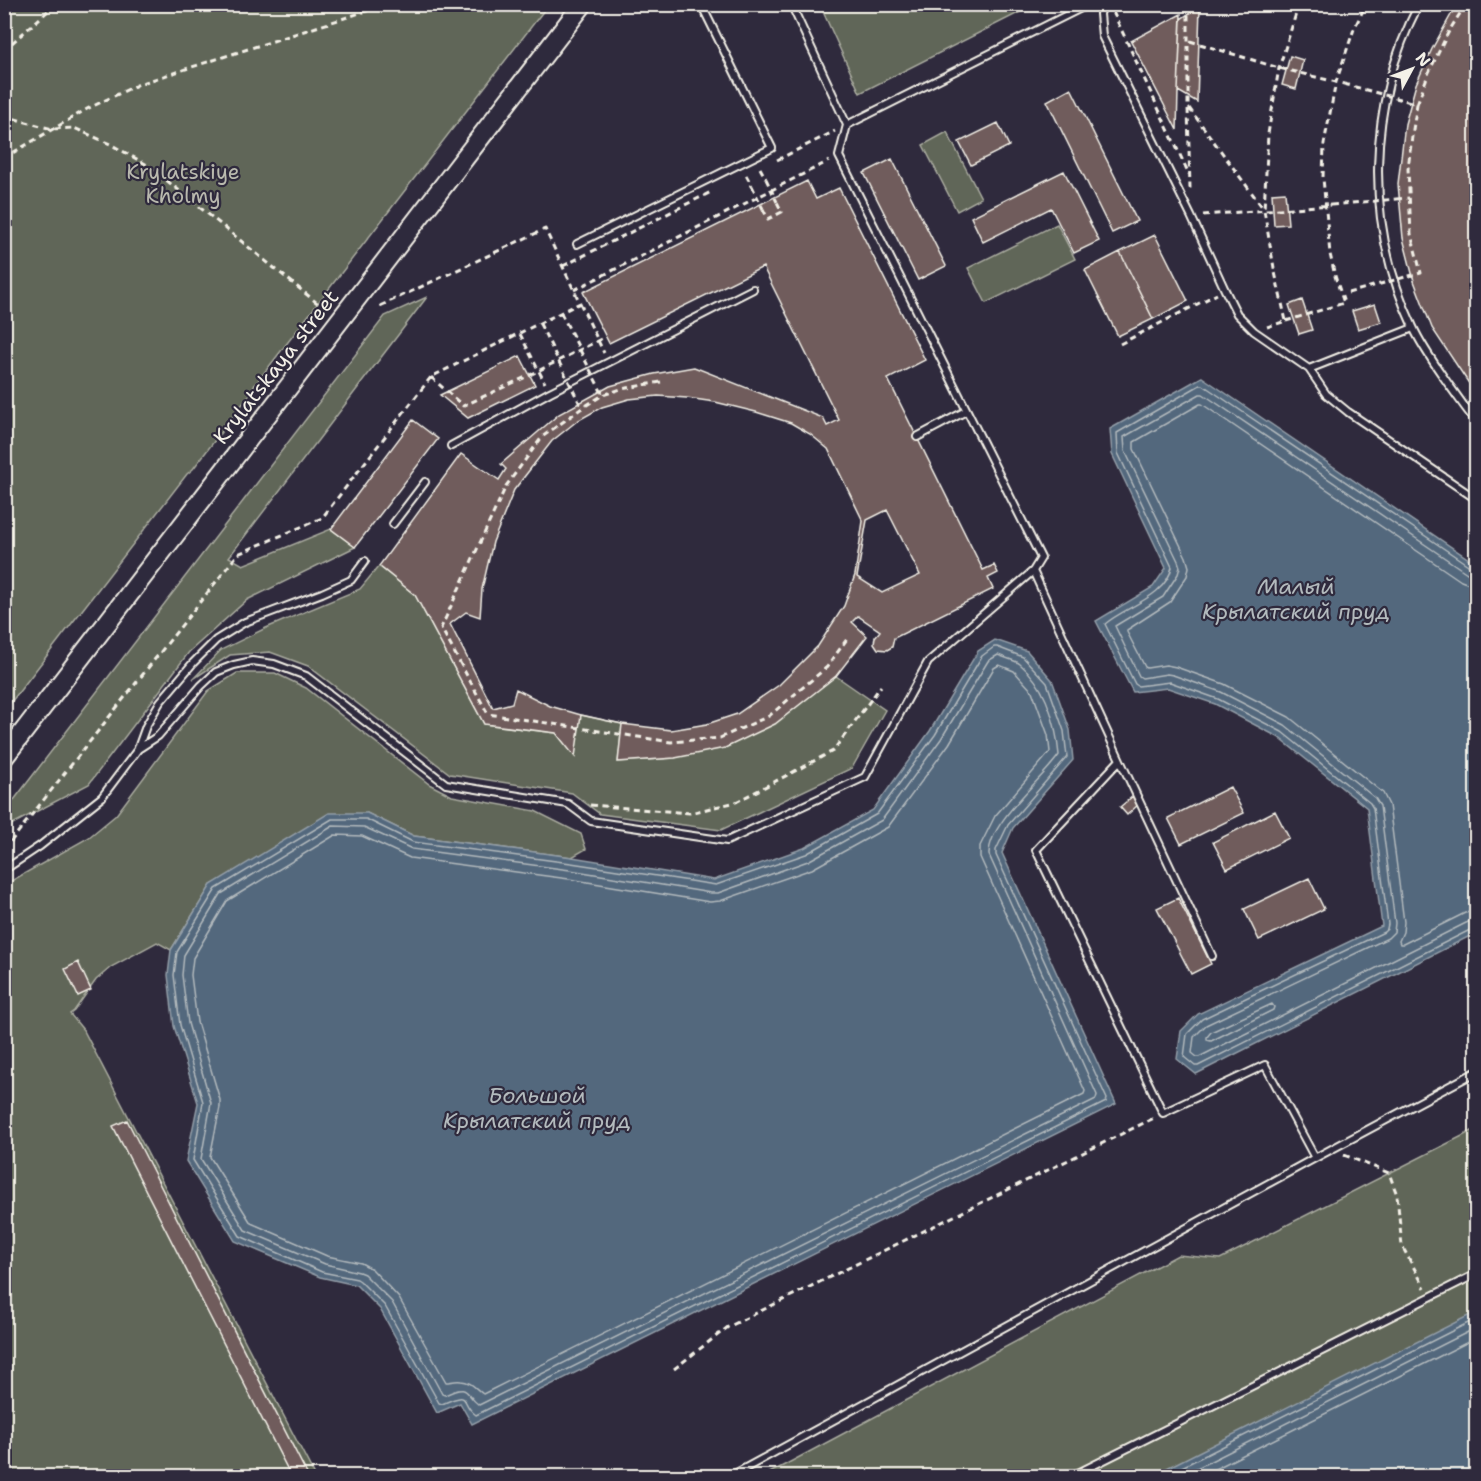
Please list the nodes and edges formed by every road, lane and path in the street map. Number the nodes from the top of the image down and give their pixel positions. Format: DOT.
graph roads {
  1 [pos="388,4"];
  2 [pos="583,4"];
  3 [pos="701,4"];
  4 [pos="791,4"];
  5 [pos="1089,4"];
  6 [pos="1103,4"];
  7 [pos="1109,4"];
  8 [pos="1188,4"];
  9 [pos="1299,4"];
  10 [pos="1366,4"];
  11 [pos="1419,4"];
  12 [pos="1466,4"];
  13 [pos="55,5"];
  14 [pos="1189,41"];
  15 [pos="4,50"];
  16 [pos="1279,68"];
  17 [pos="1336,82"];
  18 [pos="1417,104"];
  19 [pos="1188,107"];
  20 [pos="4,116"];
  21 [pos="847,125"];
  22 [pos="52,129"];
  23 [pos="839,156"];
  24 [pos="4,158"];
  25 [pos="770,163"];
  26 [pos="1190,175"];
  27 [pos="716,190"];
  28 [pos="1409,198"];
  29 [pos="1325,205"];
  30 [pos="763,210"];
  31 [pos="1264,210"];
  32 [pos="1191,216"];
  33 [pos="577,244"];
  34 [pos="562,266"];
  35 [pos="753,289"];
  36 [pos="574,290"];
  37 [pos="1225,290"];
  38 [pos="1341,295"];
  39 [pos="580,303"];
  40 [pos="380,306"];
  41 [pos="561,313"];
  42 [pos="332,315"];
  43 [pos="1286,321"];
  44 [pos="540,324"];
  45 [pos="1413,328"];
  46 [pos="1254,331"];
  47 [pos="520,334"];
  48 [pos="601,339"];
  49 [pos="1119,344"];
  50 [pos="580,349"];
  51 [pos="558,360"];
  52 [pos="609,363"];
  53 [pos="1309,369"];
  54 [pos="430,377"];
  55 [pos="661,382"];
  56 [pos="550,392"];
  57 [pos="603,395"];
  58 [pos="582,408"];
  59 [pos="966,411"];
  60 [pos="1476,421"];
  61 [pos="917,437"];
  62 [pos="451,446"];
  63 [pos="425,482"];
  64 [pos="1476,499"];
  65 [pos="393,524"];
  66 [pos="365,561"];
  67 [pos="1033,571"];
  68 [pos="847,639"];
  69 [pos="881,686"];
  70 [pos="138,749"];
  71 [pos="4,757"];
  72 [pos="1120,760"];
  73 [pos="567,804"];
  74 [pos="4,850"];
  75 [pos="4,870"];
  76 [pos="1212,956"];
  77 [pos="1476,1072"];
  78 [pos="1163,1113"];
  79 [pos="1331,1150"];
  80 [pos="1315,1158"];
  81 [pos="1476,1274"];
  82 [pos="1430,1297"];
  83 [pos="674,1369"];
  84 [pos="731,1476"];
  85 [pos="1072,1476"];
  1 -- 22 [label="path"];
  2 -- 71 [label="main road, Krylatskaya street"];
  3 -- 33 [label="lane"];
  4 -- 21 [label="lane"];
  5 -- 21 [label="lane"];
  6 -- 32 [label="lane"];
  7 -- 26 [label="path"];
  8 -- 14 [label="path"];
  9 -- 16 [label="path"];
  10 -- 17 [label="path"];
  11 -- 45 [label="lane"];
  12 -- 18 [label="path"];
  13 -- 15 [label="path"];
  14 -- 16 [label="path"];
  14 -- 19 [label="path"];
  16 -- 17 [label="path"];
  16 -- 31 [label="path"];
  17 -- 18 [label="path, bridge"];
  17 -- 29 [label="path"];
  18 -- 28 [label="path"];
  19 -- 26 [label="path"];
  19 -- 31 [label="path"];
  20 -- 22 [label="path"];
  21 -- 23 [label="lane"];
  21 -- 25 [label="path"];
  22 -- 24 [label="path"];
  22 -- 42 [label="path"];
  23 -- 36 [label="path"];
  23 -- 59 [label="lane"];
  26 -- 32 [label="path"];
  27 -- 34 [label="path"];
  28 -- 29 [label="path, bridge"];
  28 -- 38 [label="path, bridge"];
  29 -- 31 [label="path"];
  29 -- 38 [label="path"];
  30 -- 30 [label="path, bridge"];
  31 -- 32 [label="path"];
  31 -- 43 [label="path"];
  32 -- 37 [label="lane"];
  34 -- 36 [label="path"];
  34 -- 40 [label="path"];
  35 -- 52 [label="lane"];
  36 -- 39 [label="path"];
  37 -- 46 [label="lane"];
  37 -- 49 [label="path"];
  38 -- 43 [label="path"];
  39 -- 41 [label="path"];
  39 -- 52 [label="path"];
  41 -- 44 [label="path"];
  41 -- 50 [label="path, bridge"];
  43 -- 46 [label="path"];
  44 -- 47 [label="path"];
  44 -- 51 [label="path, bridge"];
  45 -- 53 [label="lane"];
  45 -- 60 [label="lane"];
  46 -- 53 [label="lane"];
  47 -- 54 [label="path"];
  47 -- 56 [label="path"];
  48 -- 50 [label="path, bridge"];
  50 -- 51 [label="path, bridge"];
  50 -- 57 [label="path, bridge"];
  51 -- 54 [label="path, bridge"];
  51 -- 58 [label="path, bridge"];
  52 -- 56 [label="lane"];
  53 -- 64 [label="lane"];
  54 -- 74 [label="path"];
  55 -- 57 [label="path"];
  56 -- 62 [label="lane"];
  57 -- 58 [label="path"];
  58 -- 68 [label="path"];
  59 -- 61 [label="lane"];
  59 -- 67 [label="lane"];
  63 -- 65 [label="lane"];
  66 -- 70 [label="lane"];
  67 -- 72 [label="lane"];
  67 -- 73 [label="lane"];
  69 -- 73 [label="path"];
  70 -- 73 [label="lane"];
  70 -- 75 [label="lane"];
  72 -- 76 [label="lane"];
  72 -- 78 [label="lane"];
  77 -- 79 [label="lane"];
  78 -- 80 [label="lane"];
  78 -- 83 [label="path"];
  79 -- 80 [label="lane"];
  79 -- 82 [label="path"];
  80 -- 84 [label="lane"];
  81 -- 82 [label="lane"];
  82 -- 85 [label="lane"];
}
